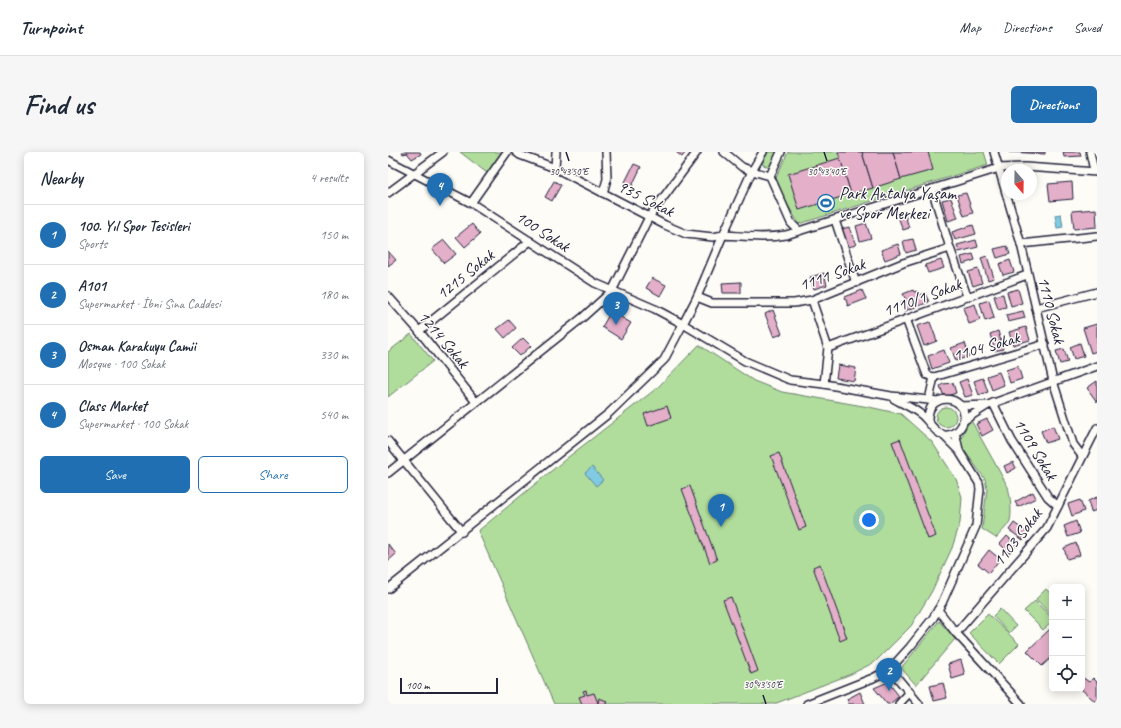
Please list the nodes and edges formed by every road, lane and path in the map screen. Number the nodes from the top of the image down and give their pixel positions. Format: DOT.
graph roads {
  1 [pos="443,152"];
  2 [pos="507,152"];
  3 [pos="516,152"];
  4 [pos="556,152"];
  5 [pos="606,152"];
  6 [pos="697,152"];
  7 [pos="724,152"];
  8 [pos="763,152"];
  9 [pos="781,152"];
  10 [pos="994,152"];
  11 [pos="1090,152"];
  12 [pos="388,160"];
  13 [pos="555,168"];
  14 [pos="999,168"];
  15 [pos="752,171"];
  16 [pos="1097,171"];
  17 [pos="414,173"];
  18 [pos="770,176"];
  19 [pos="932,189"];
  20 [pos="603,192"];
  21 [pos="388,193"];
  22 [pos="471,204"];
  23 [pos="648,217"];
  24 [pos="835,220"];
  25 [pos="799,231"];
  26 [pos="723,235"];
  27 [pos="1097,236"];
  28 [pos="530,241"];
  29 [pos="1021,244"];
  30 [pos="950,248"];
  31 [pos="1027,275"];
  32 [pos="856,283"];
  33 [pos="612,291"];
  34 [pos="1097,292"];
  35 [pos="388,296"];
  36 [pos="967,296"];
  37 [pos="697,297"];
  38 [pos="812,300"];
  39 [pos="1036,308"];
  40 [pos="906,319"];
  41 [pos="683,324"];
  42 [pos="419,331"];
  43 [pos="1045,344"];
  44 [pos="828,348"];
  45 [pos="1097,366"];
  46 [pos="934,377"];
  47 [pos="1053,381"];
  48 [pos="824,384"];
  49 [pos="891,396"];
  50 [pos="930,400"];
  51 [pos="938,400"];
  52 [pos="476,402"];
  53 [pos="990,404"];
  54 [pos="960,406"];
  55 [pos="928,420"];
  56 [pos="963,421"];
  57 [pos="1097,428"];
  58 [pos="955,432"];
  59 [pos="942,434"];
  60 [pos="388,441"];
  61 [pos="959,451"];
  62 [pos="1082,456"];
  63 [pos="404,461"];
  64 [pos="388,473"];
  65 [pos="1058,506"];
  66 [pos="462,532"];
  67 [pos="388,590"];
  68 [pos="938,610"];
  69 [pos="956,633"];
  70 [pos="890,669"];
  71 [pos="910,692"];
  72 [pos="807,704"];
  73 [pos="899,704"];
  74 [pos="919,704"];
  75 [pos="1021,704"];
  1 -- 17 [label="street"];
  2 -- 22 [label="street"];
  3 -- 13 [label="street, 935 Sokak"];
  4 -- 13 [label="street"];
  5 -- 20 [label="street"];
  6 -- 23 [label="street"];
  7 -- 15 [label="street"];
  8 -- 15 [label="street"];
  9 -- 18 [label="street"];
  10 -- 14 [label="street, 1110 Sokak"];
  11 -- 16 [label="street"];
  12 -- 17 [label="street, 100 Sokak"];
  13 -- 20 [label="street, 935 Sokak"];
  14 -- 16 [label="street, 935 Sokak"];
  14 -- 19 [label="street, 935 Sokak"];
  14 -- 29 [label="street, 1110 Sokak"];
  15 -- 18 [label="street"];
  15 -- 26 [label="street"];
  17 -- 21 [label="street"];
  17 -- 22 [label="street, 100 Sokak"];
  18 -- 25 [label="street"];
  19 -- 24 [label="street, 935 Sokak"];
  19 -- 30 [label="street"];
  20 -- 23 [label="street, 935 Sokak"];
  22 -- 28 [label="street, 100 Sokak"];
  23 -- 26 [label="street, 935 Sokak"];
  23 -- 33 [label="street"];
  24 -- 25 [label="street, 935 Sokak"];
  24 -- 32 [label="street"];
  25 -- 26 [label="street, 935 Sokak"];
  26 -- 37 [label="street"];
  27 -- 29 [label="street"];
  28 -- 33 [label="street, 100 Sokak"];
  28 -- 42 [label="street, 1215 Sokak"];
  29 -- 31 [label="street, 1110 Sokak"];
  30 -- 32 [label="street, 1111 Sokak"];
  30 -- 36 [label="street"];
  31 -- 36 [label="street, 1110/1 Sokak"];
  31 -- 39 [label="street, 1110 Sokak"];
  32 -- 38 [label="street, 1111 Sokak"];
  33 -- 41 [label="street, 100 Sokak"];
  33 -- 52 [label="street"];
  34 -- 39 [label="street"];
  35 -- 42 [label="street, 1214 Sokak"];
  36 -- 40 [label="street, 1110/1 Sokak"];
  37 -- 38 [label="street, 1111 Sokak"];
  37 -- 41 [label="street"];
  38 -- 44 [label="street"];
  39 -- 43 [label="street, 1110 Sokak"];
  40 -- 44 [label="street, 1110/1 Sokak"];
  40 -- 46 [label="street, 1104 Sokak"];
  41 -- 48 [label="street, 100 Sokak"];
  41 -- 66 [label="street"];
  42 -- 52 [label="street, 1214 Sokak"];
  43 -- 46 [label="street, 1104 Sokak"];
  43 -- 47 [label="street, 1110 Sokak"];
  44 -- 48 [label="street"];
  45 -- 47 [label="street"];
  46 -- 50 [label="street, 1104 Sokak"];
  47 -- 53 [label="street"];
  47 -- 62 [label="street, 1110 Sokak"];
  48 -- 49 [label="street, 100 Sokak"];
  49 -- 50 [label="street, 100 Sokak"];
  49 -- 55 [label="street"];
  50 -- 51 [label="street, 100 Sokak"];
  51 -- 54 [label="street"];
  51 -- 55 [label="street"];
  52 -- 63 [label="street"];
  53 -- 54 [label="street"];
  53 -- 56 [label="street"];
  53 -- 65 [label="street, 1109 Sokak"];
  54 -- 56 [label="street"];
  55 -- 59 [label="street"];
  56 -- 58 [label="street"];
  57 -- 62 [label="street, 1103 Sokak"];
  58 -- 59 [label="street"];
  58 -- 61 [label="street"];
  59 -- 61 [label="street"];
  60 -- 63 [label="street"];
  61 -- 68 [label="street"];
  62 -- 65 [label="street, 1103 Sokak"];
  63 -- 64 [label="street"];
  63 -- 66 [label="street"];
  65 -- 69 [label="street, 1103 Sokak"];
  66 -- 67 [label="street"];
  68 -- 69 [label="street"];
  68 -- 70 [label="street"];
  69 -- 75 [label="street"];
  70 -- 71 [label="street"];
  70 -- 72 [label="street"];
  71 -- 73 [label="street"];
  71 -- 74 [label="street"];
}
